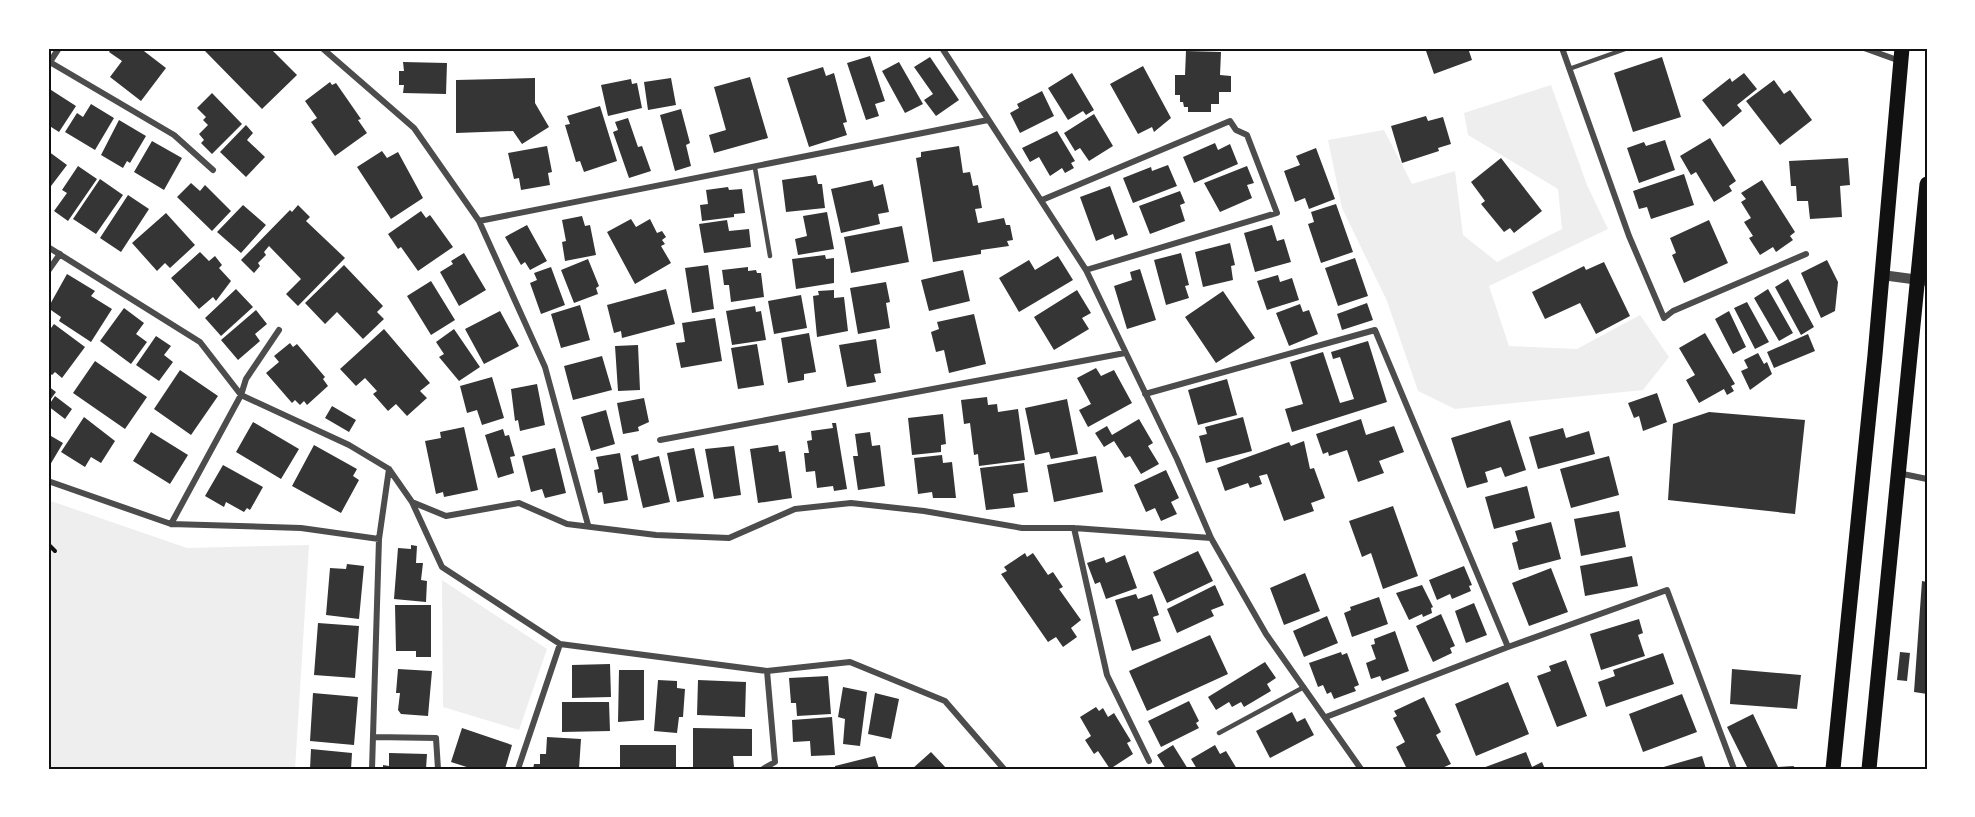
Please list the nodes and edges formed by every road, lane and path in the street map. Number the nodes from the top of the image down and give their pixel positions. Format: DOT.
graph roads {
  1 [pos="59,48"];
  2 [pos="322,48"];
  3 [pos="942,48"];
  4 [pos="1562,48"];
  5 [pos="1628,48"];
  6 [pos="1864,48"];
  7 [pos="1901,55"];
  8 [pos="49,63"];
  9 [pos="1569,69"];
  10 [pos="988,120"];
  11 [pos="755,168"];
  12 [pos="213,170"];
  13 [pos="1927,184"];
  14 [pos="1042,200"];
  15 [pos="479,221"];
  16 [pos="48,247"];
  17 [pos="60,254"];
  18 [pos="1806,254"];
  19 [pos="770,256"];
  20 [pos="1086,270"];
  21 [pos="48,271"];
  22 [pos="1882,274"];
  23 [pos="1923,281"];
  24 [pos="279,330"];
  25 [pos="1125,353"];
  26 [pos="1145,394"];
  27 [pos="241,395"];
  28 [pos="660,440"];
  29 [pos="388,469"];
  30 [pos="1897,473"];
  31 [pos="1927,479"];
  32 [pos="48,481"];
  33 [pos="412,502"];
  34 [pos="171,524"];
  35 [pos="588,525"];
  36 [pos="1074,528"];
  37 [pos="1211,538"];
  38 [pos="379,539"];
  39 [pos="48,544"];
  40 [pos="55,551"];
  41 [pos="560,644"];
  42 [pos="1508,647"];
  43 [pos="767,670"];
  44 [pos="1304,687"];
  45 [pos="1326,717"];
  46 [pos="1219,733"];
  47 [pos="374,738"];
  48 [pos="1149,761"];
  49 [pos="372,769"];
  50 [pos="438,769"];
  51 [pos="518,769"];
  52 [pos="763,769"];
  53 [pos="1004,769"];
  54 [pos="1360,769"];
  55 [pos="1734,769"];
  56 [pos="1833,769"];
  57 [pos="1869,769"];
  1 -- 8 [label="street"];
  2 -- 15 [label="street"];
  3 -- 10 [label="street"];
  4 -- 9 [label="street"];
  5 -- 9 [label="lane"];
  6 -- 7 [label="street"];
  7 -- 22 [label="main road"];
  8 -- 12 [label="street"];
  9 -- 18 [label="street"];
  10 -- 11 [label="street"];
  10 -- 14 [label="street"];
  11 -- 15 [label="street"];
  11 -- 19 [label="lane"];
  13 -- 23 [label="main road"];
  14 -- 20 [label="street"];
  14 -- 20 [label="street"];
  15 -- 35 [label="street"];
  16 -- 17 [label="street"];
  17 -- 21 [label="street"];
  17 -- 27 [label="street"];
  20 -- 25 [label="street"];
  22 -- 23 [label="street"];
  22 -- 56 [label="main road"];
  23 -- 30 [label="main road"];
  24 -- 27 [label="street"];
  25 -- 26 [label="street"];
  25 -- 28 [label="street"];
  26 -- 37 [label="street"];
  26 -- 42 [label="street"];
  27 -- 29 [label="street"];
  27 -- 34 [label="street"];
  29 -- 33 [label="street"];
  29 -- 38 [label="street"];
  30 -- 31 [label="street"];
  30 -- 57 [label="main road"];
  32 -- 34 [label="street"];
  33 -- 35 [label="street"];
  33 -- 41 [label="street"];
  34 -- 38 [label="street"];
  35 -- 36 [label="street"];
  36 -- 37 [label="street"];
  36 -- 48 [label="street"];
  37 -- 44 [label="street"];
  38 -- 47 [label="street"];
  39 -- 40 [label="path"];
  41 -- 43 [label="street"];
  41 -- 51 [label="street"];
  42 -- 45 [label="street"];
  42 -- 55 [label="street"];
  43 -- 52 [label="street"];
  43 -- 53 [label="street"];
  44 -- 45 [label="street"];
  44 -- 46 [label="lane"];
  45 -- 54 [label="street"];
  47 -- 49 [label="street"];
  47 -- 50 [label="street"];
}
